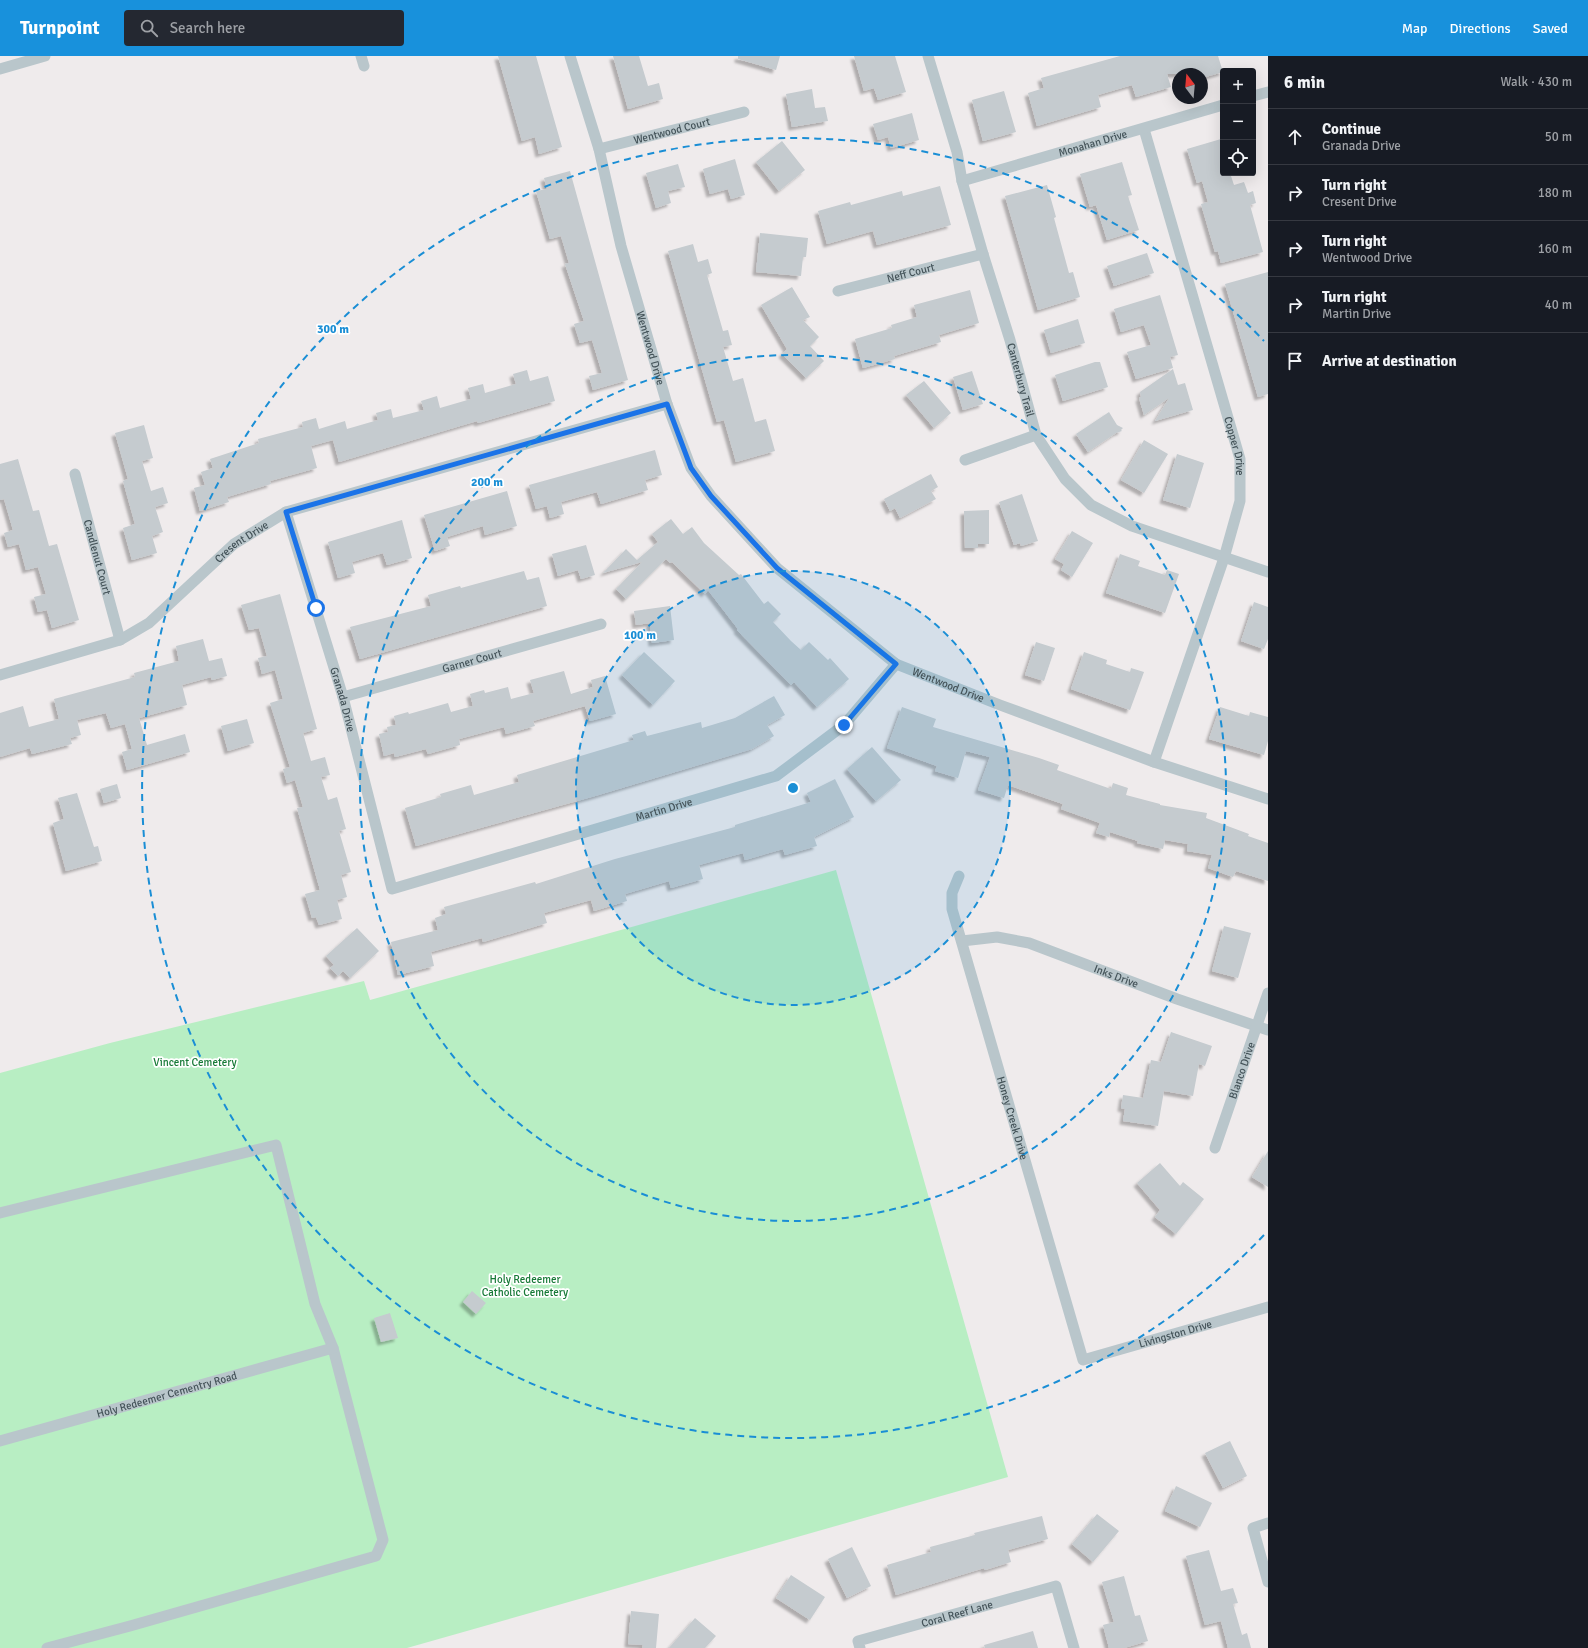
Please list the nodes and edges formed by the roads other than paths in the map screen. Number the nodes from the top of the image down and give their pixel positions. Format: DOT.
graph roads {
  1 [pos="45,56"];
  2 [pos="570,56"];
  3 [pos="928,56"];
  4 [pos="0,69"];
  5 [pos="1268,92"];
  6 [pos="1256,95"];
  7 [pos="1220,106"];
  8 [pos="744,112"];
  9 [pos="1144,129"];
  10 [pos="599,149"];
  11 [pos="962,180"];
  12 [pos="983,254"];
  13 [pos="838,291"];
  14 [pos="667,404"];
  15 [pos="1036,435"];
  16 [pos="965,460"];
  17 [pos="75,474"];
  18 [pos="286,512"];
  19 [pos="1224,558"];
  20 [pos="1268,572"];
  21 [pos="601,624"];
  22 [pos="120,640"];
  23 [pos="896,664"];
  24 [pos="0,675"];
  25 [pos="343,697"];
  26 [pos="1154,762"];
  27 [pos="1268,799"];
  28 [pos="959,876"];
  29 [pos="392,889"];
  30 [pos="962,941"];
  31 [pos="1268,993"];
  32 [pos="1257,1026"];
  33 [pos="1268,1030"];
  34 [pos="1215,1148"];
  35 [pos="0,1213"];
  36 [pos="1268,1307"];
  37 [pos="334,1348"];
  38 [pos="1083,1360"];
  39 [pos="0,1440"];
  40 [pos="1268,1523"];
  41 [pos="1268,1582"];
  42 [pos="859,1644"];
  43 [pos="47,1648"];
  44 [pos="1074,1648"];
  1 -- 4 [label="street"];
  2 -- 10 [label="street, Wentwood Drive"];
  3 -- 11 [label="street, Canterbury Trail"];
  5 -- 6 [label="street"];
  7 -- 9 [label="street, Monahan Drive"];
  8 -- 10 [label="street, Wentwood Court"];
  9 -- 11 [label="street, Monahan Drive"];
  9 -- 19 [label="street, Copper Drive"];
  10 -- 14 [label="street, Wentwood Drive"];
  11 -- 12 [label="street, Canterbury Trail"];
  12 -- 13 [label="street, Neff Court"];
  12 -- 15 [label="street, Canterbury Trail"];
  14 -- 18 [label="street, Cresent Drive"];
  14 -- 23 [label="street, Wentwood Drive"];
  15 -- 16 [label="street"];
  15 -- 19 [label="street, Canterbury Trail"];
  17 -- 22 [label="street, Candlenut Court"];
  18 -- 22 [label="street, Cresent Drive"];
  18 -- 25 [label="street, Granada Drive"];
  19 -- 20 [label="street, Canterbury Trail"];
  19 -- 26 [label="street, Copper Drive"];
  21 -- 25 [label="street, Garner Court"];
  22 -- 24 [label="street, Cresent Drive"];
  23 -- 26 [label="street, Wentwood Drive"];
  23 -- 29 [label="street, Martin Drive"];
  25 -- 29 [label="street, Granada Drive"];
  26 -- 27 [label="street, Wentwood Drive"];
  28 -- 30 [label="street, Honey Creek Drive"];
  30 -- 32 [label="street, Inks Drive"];
  30 -- 38 [label="street, Honey Creek Drive"];
  31 -- 32 [label="street, Blanco Drive"];
  32 -- 33 [label="street, Inks Drive"];
  32 -- 34 [label="street, Blanco Drive"];
  35 -- 37 [label="street"];
  36 -- 38 [label="street, Livingston Drive"];
  37 -- 39 [label="street, Holy Redeemer Cementry Road"];
  37 -- 43 [label="street"];
  40 -- 41 [label="street"];
  42 -- 44 [label="street, Coral Reef Lane"];
}
